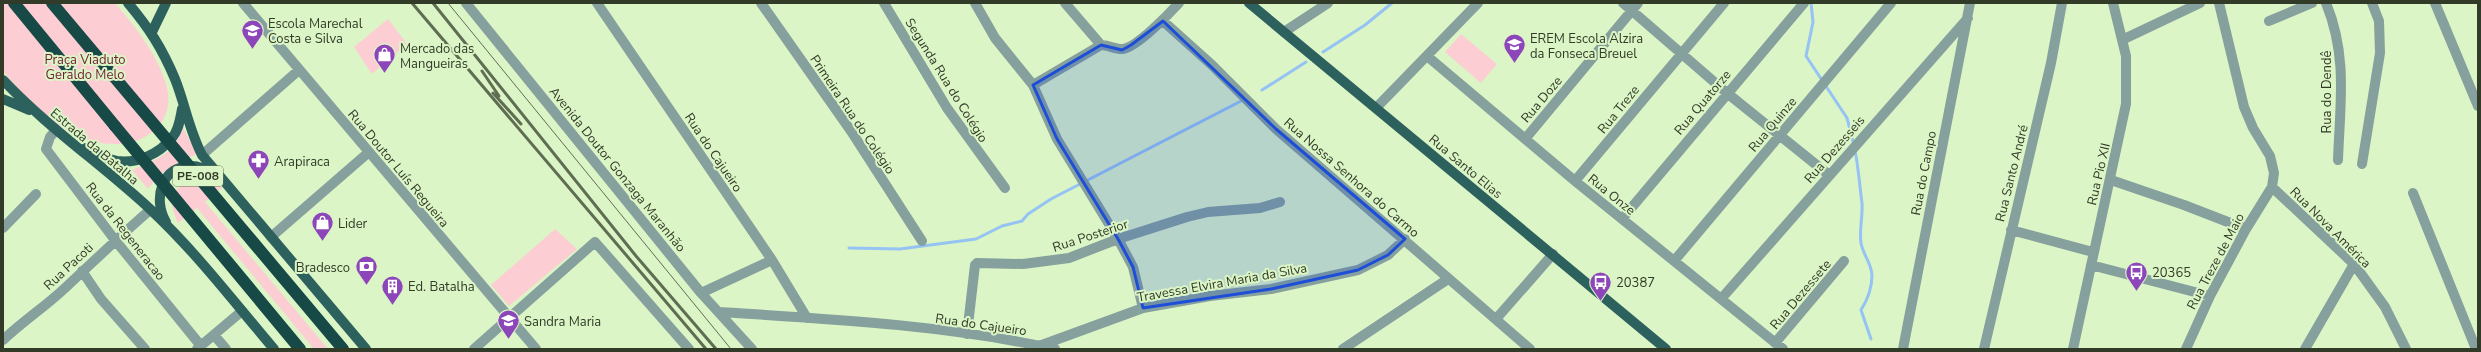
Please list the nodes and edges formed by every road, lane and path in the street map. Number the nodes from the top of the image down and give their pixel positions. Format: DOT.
graph roads {
  1 [pos="14,3"];
  2 [pos="52,3"];
  3 [pos="128,3"];
  4 [pos="166,3"];
  5 [pos="243,3"];
  6 [pos="466,3"];
  7 [pos="597,3"];
  8 [pos="761,3"];
  9 [pos="884,3"];
  10 [pos="975,3"];
  11 [pos="1065,3"];
  12 [pos="1179,3"];
  13 [pos="1249,3"];
  14 [pos="1328,3"];
  15 [pos="1478,3"];
  16 [pos="1623,3"];
  17 [pos="1638,3"];
  18 [pos="1724,3"];
  19 [pos="1804,3"];
  20 [pos="1891,3"];
  21 [pos="1970,3"];
  22 [pos="2062,3"];
  23 [pos="2113,3"];
  24 [pos="2200,3"];
  25 [pos="2219,3"];
  26 [pos="2312,3"];
  27 [pos="2326,3"];
  28 [pos="2372,3"];
  29 [pos="2435,3"];
  30 [pos="1632,12"];
  31 [pos="1968,18"];
  32 [pos="1163,21"];
  33 [pos="2269,21"];
  34 [pos="152,32"];
  35 [pos="1284,32"];
  36 [pos="2124,39"];
  37 [pos="1101,45"];
  38 [pos="1680,53"];
  39 [pos="1427,56"];
  40 [pos="300,70"];
  41 [pos="3,80"];
  42 [pos="1033,85"];
  43 [pos="1727,93"];
  44 [pos="3,99"];
  45 [pos="2478,106"];
  46 [pos="183,108"];
  47 [pos="1376,108"];
  48 [pos="33,112"];
  49 [pos="56,130"];
  50 [pos="1780,135"];
  51 [pos="1526,139"];
  52 [pos="73,142"];
  53 [pos="369,152"];
  54 [pos="202,155"];
  55 [pos="2338,160"];
  56 [pos="2362,164"];
  57 [pos="1829,175"];
  58 [pos="221,178"];
  59 [pos="2111,180"];
  60 [pos="1575,181"];
  61 [pos="1005,188"];
  62 [pos="2272,188"];
  63 [pos="2413,193"];
  64 [pos="36,194"];
  65 [pos="1280,202"];
  66 [pos="150,210"];
  67 [pos="1622,219"];
  68 [pos="3,228"];
  69 [pos="2011,230"];
  70 [pos="2246,230"];
  71 [pos="172,231"];
  72 [pos="271,236"];
  73 [pos="1118,239"];
  74 [pos="1405,239"];
  75 [pos="114,240"];
  76 [pos="922,241"];
  77 [pos="2093,252"];
  78 [pos="1553,254"];
  79 [pos="772,260"];
  80 [pos="1674,261"];
  81 [pos="1844,261"];
  82 [pos="2354,264"];
  83 [pos="2091,265"];
  84 [pos="82,271"];
  85 [pos="1448,279"];
  86 [pos="701,293"];
  87 [pos="2210,296"];
  88 [pos="1721,299"];
  89 [pos="1143,308"];
  90 [pos="242,311"];
  91 [pos="719,312"];
  92 [pos="510,318"];
  93 [pos="807,318"];
  94 [pos="1496,319"];
  95 [pos="967,334"];
  96 [pos="214,335"];
  97 [pos="3,340"];
  98 [pos="1039,346"];
  99 [pos="1779,346"];
  100 [pos="199,348"];
  101 [pos="144,349"];
  102 [pos="226,349"];
  103 [pos="274,349"];
  104 [pos="300,349"];
  105 [pos="344,349"];
  106 [pos="366,349"];
  107 [pos="474,349"];
  108 [pos="536,349"];
  109 [pos="689,349"];
  110 [pos="752,349"];
  111 [pos="1055,349"];
  112 [pos="1343,349"];
  113 [pos="1530,349"];
  114 [pos="1666,349"];
  115 [pos="1903,349"];
  116 [pos="1984,349"];
  117 [pos="2073,349"];
  118 [pos="2186,349"];
  119 [pos="2305,349"];
  120 [pos="2406,349"];
  121 [pos="2476,349"];
  1 -- 104 [label="highway, PE-008, bridge"];
  2 -- 105 [label="highway, PE-008, bridge"];
  3 -- 34 [label="main road"];
  4 -- 34 [label="main road"];
  5 -- 40 [label="street, Rua Doutor Luís Regueira"];
  6 -- 86 [label="street, Avenida Doutor Gonzaga Maranhão"];
  7 -- 79 [label="street, Rua do Cajueiro"];
  8 -- 76 [label="street, Primeira Rua do Colégio"];
  9 -- 61 [label="street, Segunda Rua do Colégio"];
  10 -- 42 [label="street"];
  11 -- 37 [label="street"];
  12 -- 32 [label="street"];
  13 -- 35 [label="main road, Rua Santo Elias"];
  14 -- 35 [label="street"];
  15 -- 39 [label="street"];
  16 -- 30 [label="street"];
  17 -- 30 [label="street, Rua Doze"];
  18 -- 38 [label="street, Rua Treze"];
  19 -- 43 [label="street, Rua Quatorze"];
  20 -- 50 [label="street, Rua Quinze"];
  21 -- 31 [label="street, Rua do Campo"];
  22 -- 69 [label="street, Rua Santo André"];
  23 -- 36 [label="street, Rua Pio XII"];
  24 -- 36 [label="street"];
  25 -- 62 [label="street"];
  26 -- 33 [label="street"];
  27 -- 55 [label="street, Rua do Dendê"];
  28 -- 56 [label="street"];
  29 -- 45 [label="street"];
  30 -- 38 [label="street"];
  30 -- 51 [label="street, Rua Doze"];
  31 -- 57 [label="street, Rua Dezesseis"];
  31 -- 115 [label="street, Rua do Campo"];
  32 -- 37 [label="street"];
  32 -- 74 [label="street, Rua Nossa Senhora do Carmo"];
  34 -- 46 [label="main road"];
  35 -- 47 [label="main road, Rua Santo Elias"];
  36 -- 59 [label="street, Rua Pio XII"];
  37 -- 42 [label="street"];
  38 -- 43 [label="street"];
  38 -- 60 [label="street, Rua Treze"];
  39 -- 47 [label="street"];
  39 -- 51 [label="street, Rua Onze"];
  40 -- 53 [label="street, Rua Doutor Luís Regueira"];
  40 -- 54 [label="street"];
  41 -- 48 [label="main road, Estrada da Batalha"];
  42 -- 73 [label="street"];
  43 -- 50 [label="street"];
  43 -- 67 [label="street, Rua Quatorze"];
  44 -- 48 [label="main road"];
  46 -- 52 [label="main road"];
  46 -- 54 [label="main road"];
  47 -- 78 [label="main road, Rua Santo Elias"];
  48 -- 49 [label="main road, Estrada da Batalha"];
  49 -- 52 [label="main road, Estrada da Batalha"];
  49 -- 75 [label="street, Rua da Regeneracao"];
  50 -- 57 [label="street"];
  50 -- 80 [label="street, Rua Quinze"];
  51 -- 60 [label="street, Rua Onze"];
  52 -- 66 [label="main road, Estrada da Batalha"];
  53 -- 72 [label="street"];
  53 -- 92 [label="street, Rua Doutor Luís Regueira"];
  54 -- 58 [label="main road"];
  57 -- 88 [label="street, Rua Dezesseis"];
  58 -- 71 [label="main road"];
  58 -- 72 [label="main road"];
  59 -- 70 [label="street"];
  59 -- 77 [label="street, Rua Pio XII"];
  60 -- 67 [label="street, Rua Onze"];
  62 -- 70 [label="street, Rua Treze de Maio"];
  62 -- 82 [label="street, Rua Nova América"];
  63 -- 121 [label="street"];
  64 -- 68 [label="street"];
  65 -- 73 [label="street, Rua Posterior"];
  66 -- 71 [label="main road, Estrada da Batalha"];
  66 -- 75 [label="street, Rua Pacoti"];
  67 -- 80 [label="street, Rua Onze"];
  69 -- 77 [label="street"];
  69 -- 116 [label="street, Rua Santo André"];
  70 -- 87 [label="street, Rua Treze de Maio"];
  71 -- 90 [label="main road"];
  72 -- 106 [label="main road"];
  73 -- 89 [label="street"];
  73 -- 95 [label="street, Rua Posterior"];
  74 -- 85 [label="street, Rua Nossa Senhora do Carmo"];
  74 -- 89 [label="street, Travessa Elvira Maria da Silva"];
  75 -- 84 [label="street, Rua Pacoti"];
  75 -- 100 [label="street, Rua da Regeneracao"];
  77 -- 83 [label="street, Rua Pio XII"];
  78 -- 94 [label="street"];
  78 -- 114 [label="main road, Rua Santo Elias"];
  79 -- 86 [label="street"];
  79 -- 93 [label="street, Rua do Cajueiro"];
  80 -- 88 [label="street, Rua Onze"];
  81 -- 99 [label="street, Rua Dezessete"];
  82 -- 119 [label="street"];
  82 -- 120 [label="street, Rua Nova América"];
  83 -- 87 [label="street"];
  83 -- 117 [label="street, Rua Pio XII"];
  84 -- 97 [label="street, Rua Pacoti"];
  84 -- 101 [label="street"];
  85 -- 94 [label="street, Rua Nossa Senhora do Carmo"];
  85 -- 112 [label="street"];
  86 -- 91 [label="street, Avenida Doutor Gonzaga Maranhão"];
  87 -- 118 [label="street, Rua Treze de Maio"];
  88 -- 99 [label="street, Rua Onze"];
  89 -- 98 [label="street, Travessa Elvira Maria da Silva"];
  90 -- 96 [label="street"];
  90 -- 103 [label="main road"];
  91 -- 93 [label="street, Rua do Cajueiro"];
  91 -- 110 [label="street, Avenida Doutor Gonzaga Maranhão"];
  92 -- 107 [label="street"];
  92 -- 108 [label="street, Rua Doutor Luís Regueira"];
  92 -- 109 [label="street"];
  93 -- 95 [label="street, Rua do Cajueiro"];
  94 -- 113 [label="street, Rua Nossa Senhora do Carmo"];
  95 -- 98 [label="street, Rua do Cajueiro"];
  96 -- 100 [label="street"];
  96 -- 102 [label="street"];
  98 -- 111 [label="street, Rua do Cajueiro"];
}
